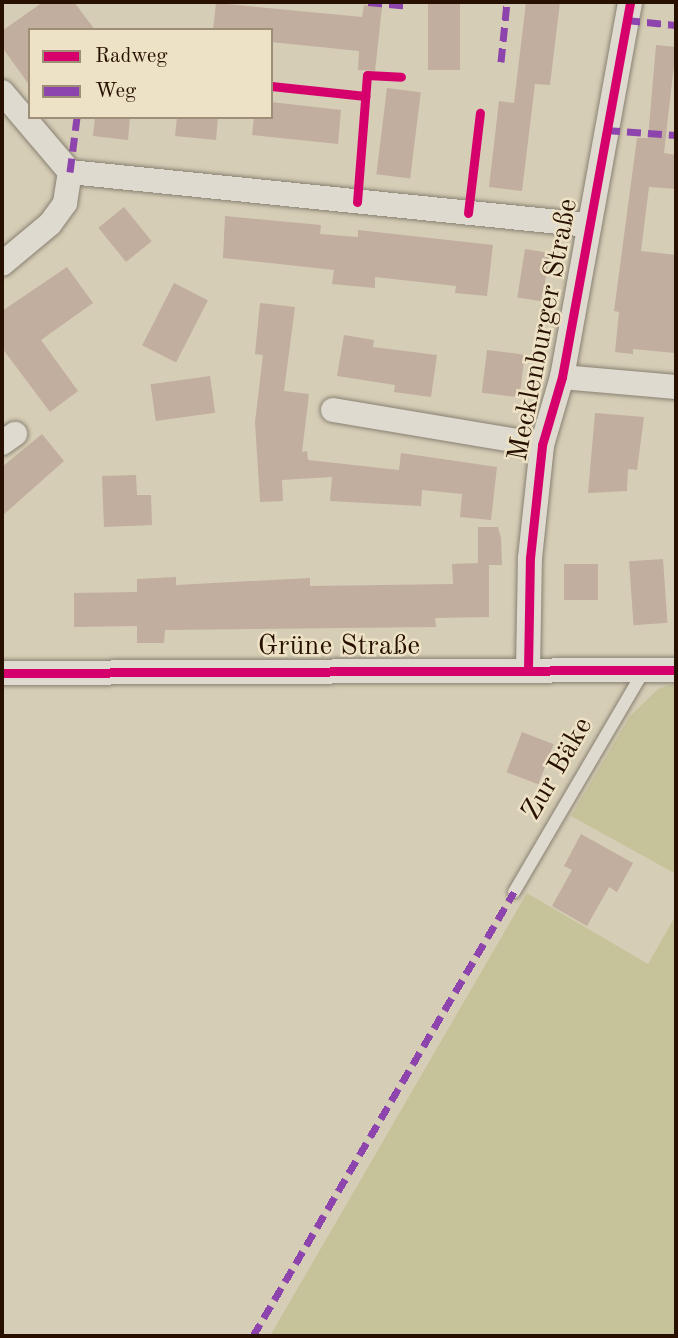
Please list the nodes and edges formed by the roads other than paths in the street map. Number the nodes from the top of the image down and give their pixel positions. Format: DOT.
graph roads {
  1 [pos="630,2"];
  2 [pos="2,92"];
  3 [pos="70,172"];
  4 [pos="588,225"];
  5 [pos="2,264"];
  6 [pos="562,377"];
  7 [pos="676,387"];
  8 [pos="333,410"];
  9 [pos="542,444"];
  10 [pos="528,669"];
  11 [pos="644,670"];
  12 [pos="676,670"];
  13 [pos="2,673"];
  14 [pos="514,892"];
  1 -- 4 [label="street, Mecklenburger Straße"];
  2 -- 3 [label="street"];
  3 -- 4 [label="street"];
  3 -- 5 [label="street"];
  4 -- 6 [label="street, Mecklenburger Straße"];
  6 -- 7 [label="street"];
  6 -- 9 [label="street, Mecklenburger Straße"];
  8 -- 9 [label="street"];
  9 -- 10 [label="street, Mecklenburger Straße"];
  10 -- 11 [label="street, Grüne Straße"];
  10 -- 13 [label="street, Grüne Straße"];
  11 -- 12 [label="street, Grüne Straße"];
  11 -- 14 [label="lane, Zur Bäke"];
}
